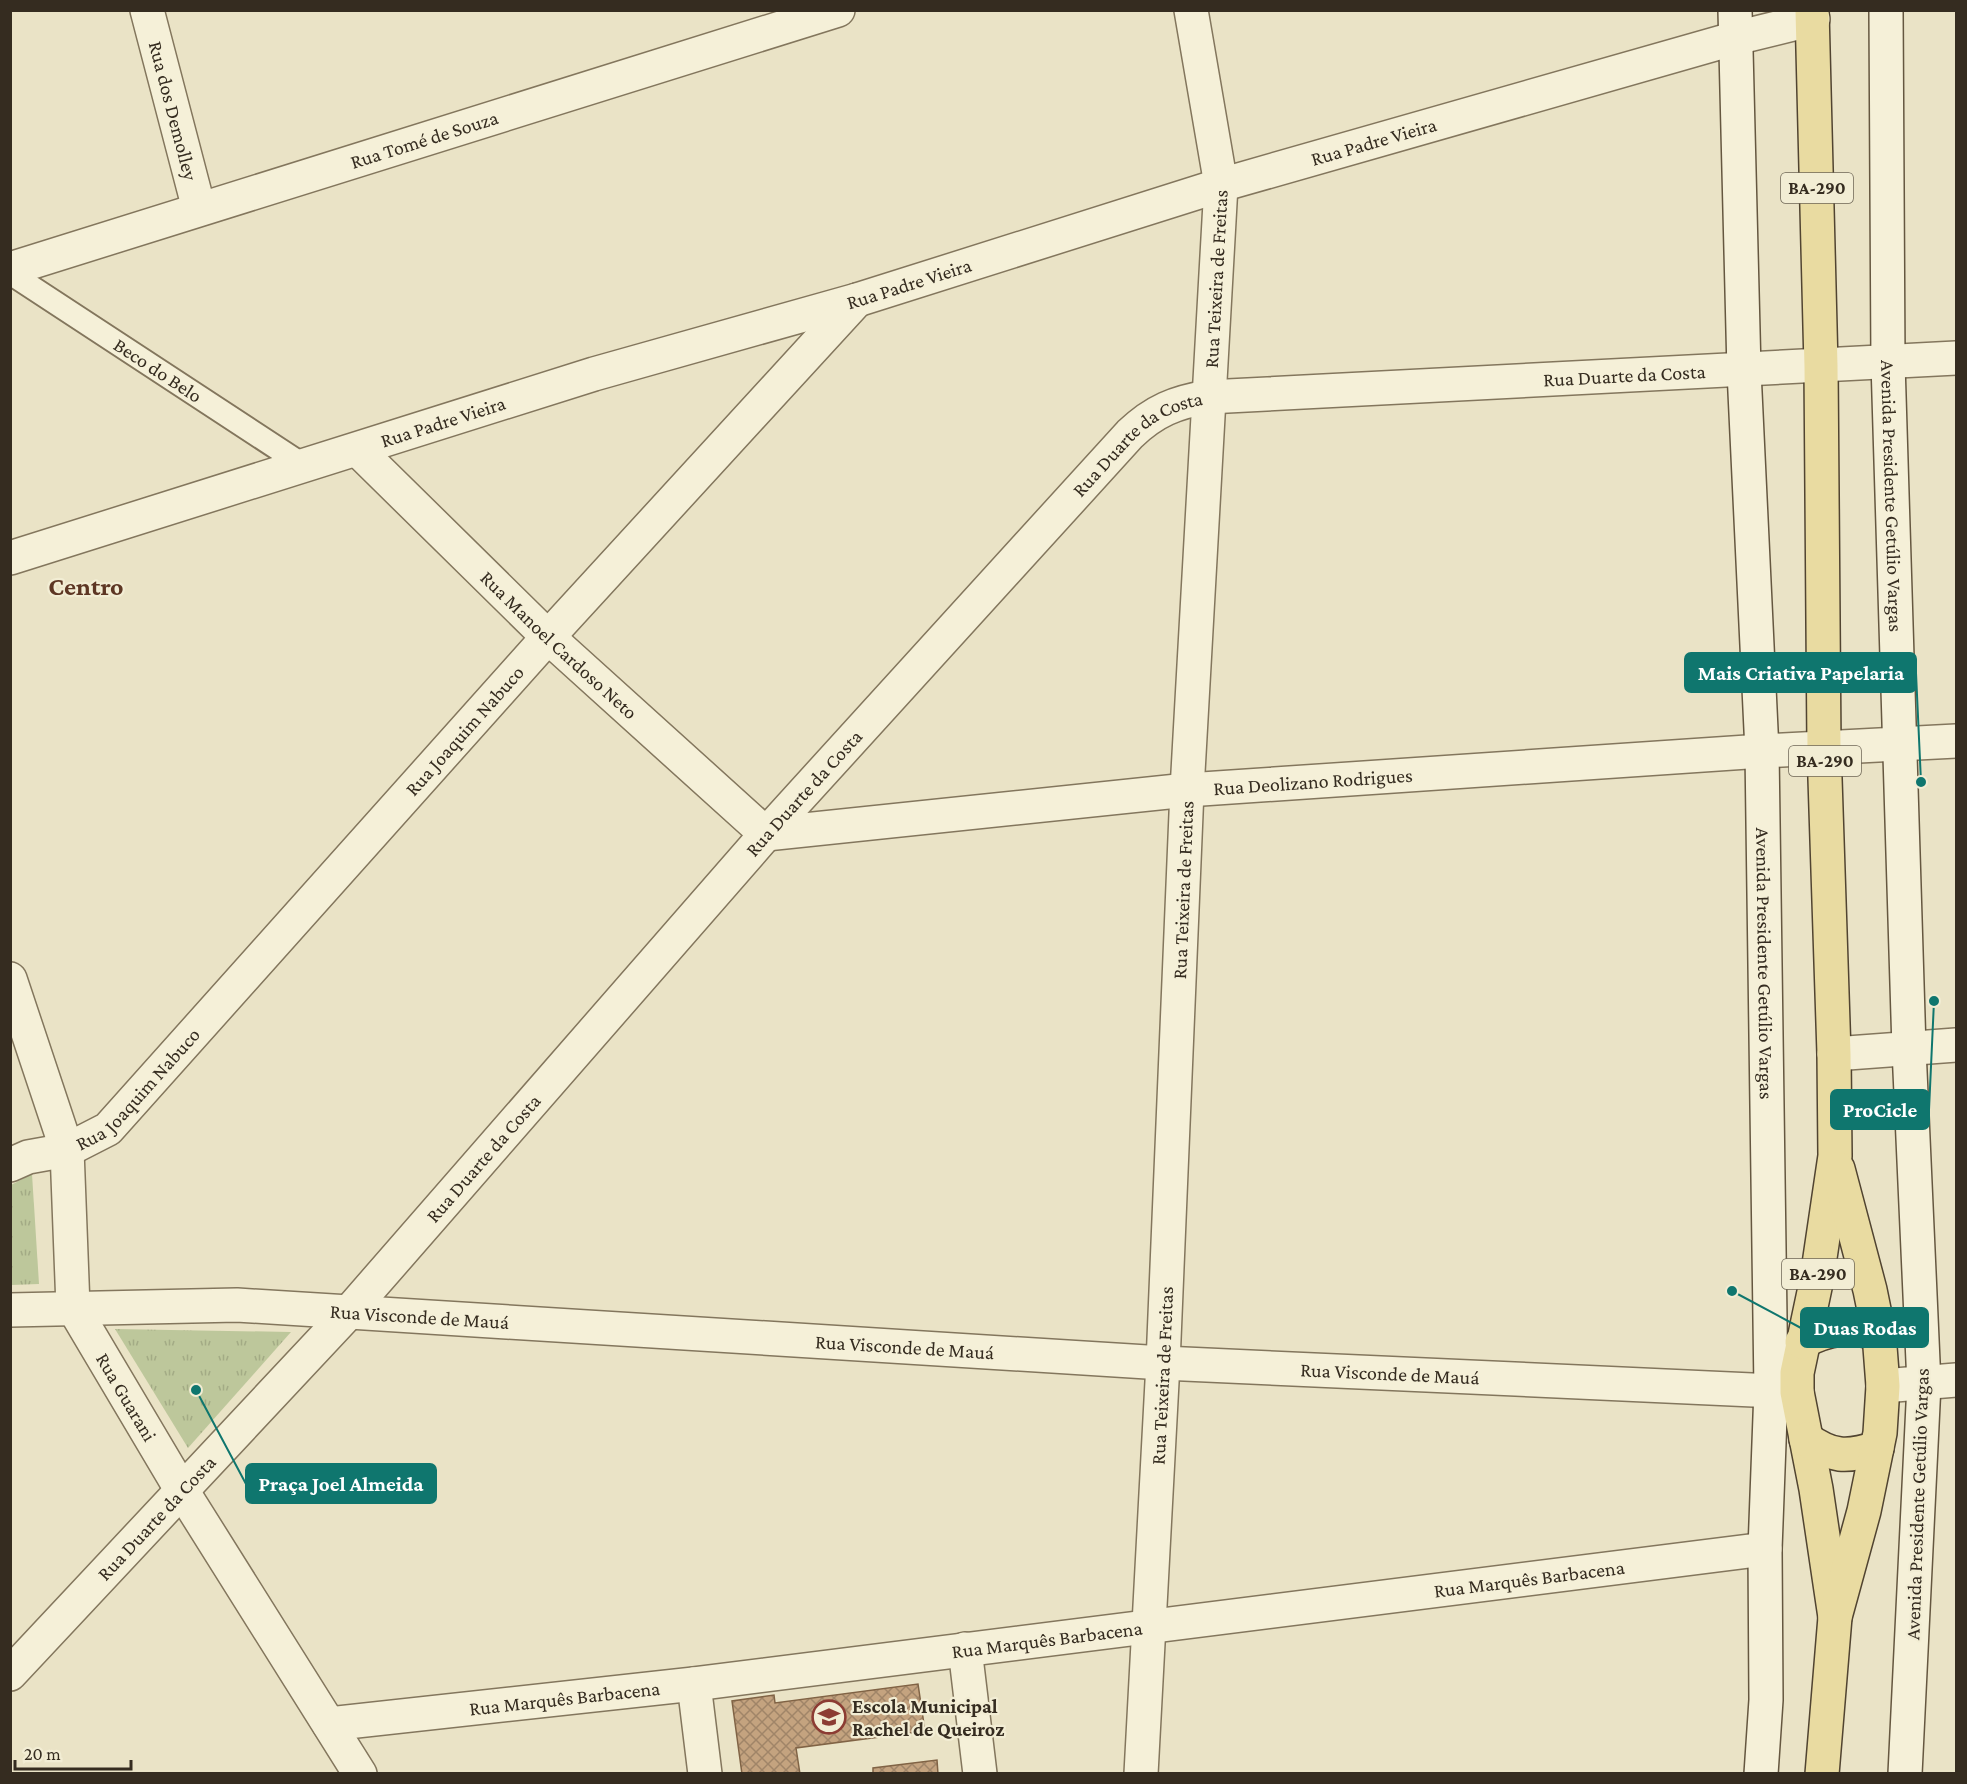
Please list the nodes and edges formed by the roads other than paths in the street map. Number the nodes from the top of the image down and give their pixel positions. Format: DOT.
graph roads {
  1 [pos="147,10"];
  2 [pos="838,10"];
  3 [pos="1191,10"];
  4 [pos="1886,10"];
  5 [pos="1812,15"];
  6 [pos="1736,24"];
  7 [pos="1221,185"];
  8 [pos="199,209"];
  9 [pos="10,271"];
  10 [pos="857,300"];
  11 [pos="1956,358"];
  12 [pos="1888,363"];
  13 [pos="1821,366"];
  14 [pos="1744,371"];
  15 [pos="1208,397"];
  16 [pos="358,450"];
  17 [pos="306,467"];
  18 [pos="10,558"];
  19 [pos="548,637"];
  20 [pos="1956,741"];
  21 [pos="1900,745"];
  22 [pos="1824,748"];
  23 [pos="1762,751"];
  24 [pos="1187,790"];
  25 [pos="766,834"];
  26 [pos="10,979"];
  27 [pos="1956,1045"];
  28 [pos="1909,1049"];
  29 [pos="1834,1054"];
  30 [pos="67,1150"];
  31 [pos="1835,1156"];
  32 [pos="10,1165"];
  33 [pos="74,1307"];
  34 [pos="10,1310"];
  35 [pos="349,1312"];
  36 [pos="1879,1334"];
  37 [pos="1802,1342"];
  38 [pos="1163,1363"];
  39 [pos="1956,1380"];
  40 [pos="1924,1384"];
  41 [pos="1883,1386"];
  42 [pos="1784,1391"];
  43 [pos="1806,1439"];
  44 [pos="1877,1448"];
  45 [pos="182,1489"];
  46 [pos="1765,1549"];
  47 [pos="1835,1617"];
  48 [pos="1148,1625"];
  49 [pos="965,1649"];
  50 [pos="10,1674"];
  51 [pos="694,1684"];
  52 [pos="329,1724"];
  53 [pos="360,1773"];
  54 [pos="705,1773"];
  55 [pos="980,1773"];
  56 [pos="1141,1773"];
  57 [pos="1761,1773"];
  58 [pos="1822,1773"];
  59 [pos="1905,1773"];
  1 -- 8 [label="street, Rua dos Demolley"];
  2 -- 8 [label="street, Rua Tomé de Souza"];
  3 -- 7 [label="street, Rua Teixeira de Freitas"];
  4 -- 12 [label="street, Avenida Presidente Getúlio Vargas"];
  5 -- 6 [label="street, Rua Padre Vieira"];
  5 -- 13 [label="main road, Avenida Presidente Getúlio Vargas / BA-290"];
  6 -- 7 [label="street, Rua Padre Vieira"];
  6 -- 14 [label="street, Avenida Presidente Getúlio Vargas"];
  7 -- 10 [label="street, Rua Padre Vieira"];
  7 -- 15 [label="street, Rua Teixeira de Freitas"];
  8 -- 9 [label="street, Rua Tomé de Souza"];
  9 -- 17 [label="lane, Beco do Belo"];
  10 -- 16 [label="street, Rua Padre Vieira"];
  10 -- 19 [label="street, Rua Joaquim Nabuco"];
  11 -- 12 [label="street, Rua Duarte da Costa"];
  12 -- 13 [label="street, Rua Duarte da Costa"];
  12 -- 21 [label="street, Avenida Presidente Getúlio Vargas"];
  13 -- 14 [label="street, Rua Duarte da Costa"];
  13 -- 22 [label="main road, Avenida Presidente Getúlio Vargas / BA-290"];
  14 -- 15 [label="street, Rua Duarte da Costa"];
  14 -- 23 [label="street, Avenida Presidente Getúlio Vargas"];
  15 -- 24 [label="street, Rua Teixeira de Freitas"];
  15 -- 25 [label="street, Rua Duarte da Costa"];
  16 -- 17 [label="street, Rua Padre Vieira"];
  16 -- 19 [label="street, Rua Manoel Cardoso Neto"];
  17 -- 18 [label="street, Rua Padre Vieira"];
  19 -- 25 [label="street, Rua Manoel Cardoso Neto"];
  19 -- 30 [label="street, Rua Joaquim Nabuco"];
  20 -- 21 [label="street, Rua Deolizano Rodrigues"];
  21 -- 22 [label="street, Rua Deolizano Rodrigues"];
  21 -- 28 [label="street, Avenida Presidente Getúlio Vargas"];
  22 -- 23 [label="street, Rua Deolizano Rodrigues"];
  22 -- 29 [label="main road, Avenida Presidente Getúlio Vargas / BA-290"];
  23 -- 24 [label="street, Rua Deolizano Rodrigues"];
  23 -- 42 [label="street, Avenida Presidente Getúlio Vargas"];
  24 -- 25 [label="street, Rua Deolizano Rodrigues"];
  24 -- 38 [label="street, Rua Teixeira de Freitas"];
  25 -- 35 [label="street, Rua Duarte da Costa"];
  26 -- 30 [label="street, Rua Guarani"];
  27 -- 28 [label="street"];
  28 -- 29 [label="street"];
  28 -- 40 [label="street, Avenida Presidente Getúlio Vargas"];
  29 -- 31 [label="main road, Avenida Presidente Getúlio Vargas / BA-290"];
  30 -- 32 [label="street, Rua Joaquim Nabuco"];
  30 -- 33 [label="street, Rua Guarani"];
  31 -- 36 [label="main road, Avenida Presidente Getúlio Vargas / BA-290"];
  31 -- 37 [label="main road, Avenida Presidente Getúlio Vargas / BA-290"];
  33 -- 34 [label="street, Rua Visconde de Mauá"];
  33 -- 35 [label="street, Rua Visconde de Mauá"];
  33 -- 45 [label="street, Rua Guarani"];
  35 -- 38 [label="street, Rua Visconde de Mauá"];
  35 -- 45 [label="street, Rua Duarte da Costa"];
  36 -- 37 [label="main road"];
  36 -- 41 [label="main road, Avenida Presidente Getúlio Vargas / BA-290"];
  37 -- 42 [label="main road, Avenida Presidente Getúlio Vargas / BA-290"];
  38 -- 42 [label="street, Rua Visconde de Mauá"];
  38 -- 48 [label="street, Rua Teixeira de Freitas"];
  39 -- 40 [label="street"];
  40 -- 41 [label="street"];
  40 -- 59 [label="street, Avenida Presidente Getúlio Vargas"];
  41 -- 44 [label="main road, Avenida Presidente Getúlio Vargas / BA-290"];
  42 -- 43 [label="main road, Avenida Presidente Getúlio Vargas / BA-290"];
  42 -- 46 [label="street, Avenida Presidente Getúlio Vargas"];
  43 -- 44 [label="main road"];
  43 -- 47 [label="main road, Avenida Presidente Getúlio Vargas / BA-290"];
  44 -- 47 [label="main road, Avenida Presidente Getúlio Vargas / BA-290"];
  45 -- 50 [label="street, Rua Duarte da Costa"];
  45 -- 52 [label="street, Rua Guarani"];
  46 -- 48 [label="street, Rua Marquês Barbacena"];
  46 -- 57 [label="street, Avenida Presidente Getúlio Vargas"];
  47 -- 58 [label="main road, Avenida Presidente Getúlio Vargas / BA-290"];
  48 -- 49 [label="street, Rua Marquês Barbacena"];
  48 -- 56 [label="street, Rua Teixeira de Freitas"];
  49 -- 51 [label="street, Rua Marquês Barbacena"];
  49 -- 55 [label="street"];
  51 -- 52 [label="street, Rua Marquês Barbacena"];
  51 -- 54 [label="street"];
  52 -- 53 [label="street, Rua Guarani"];
}
